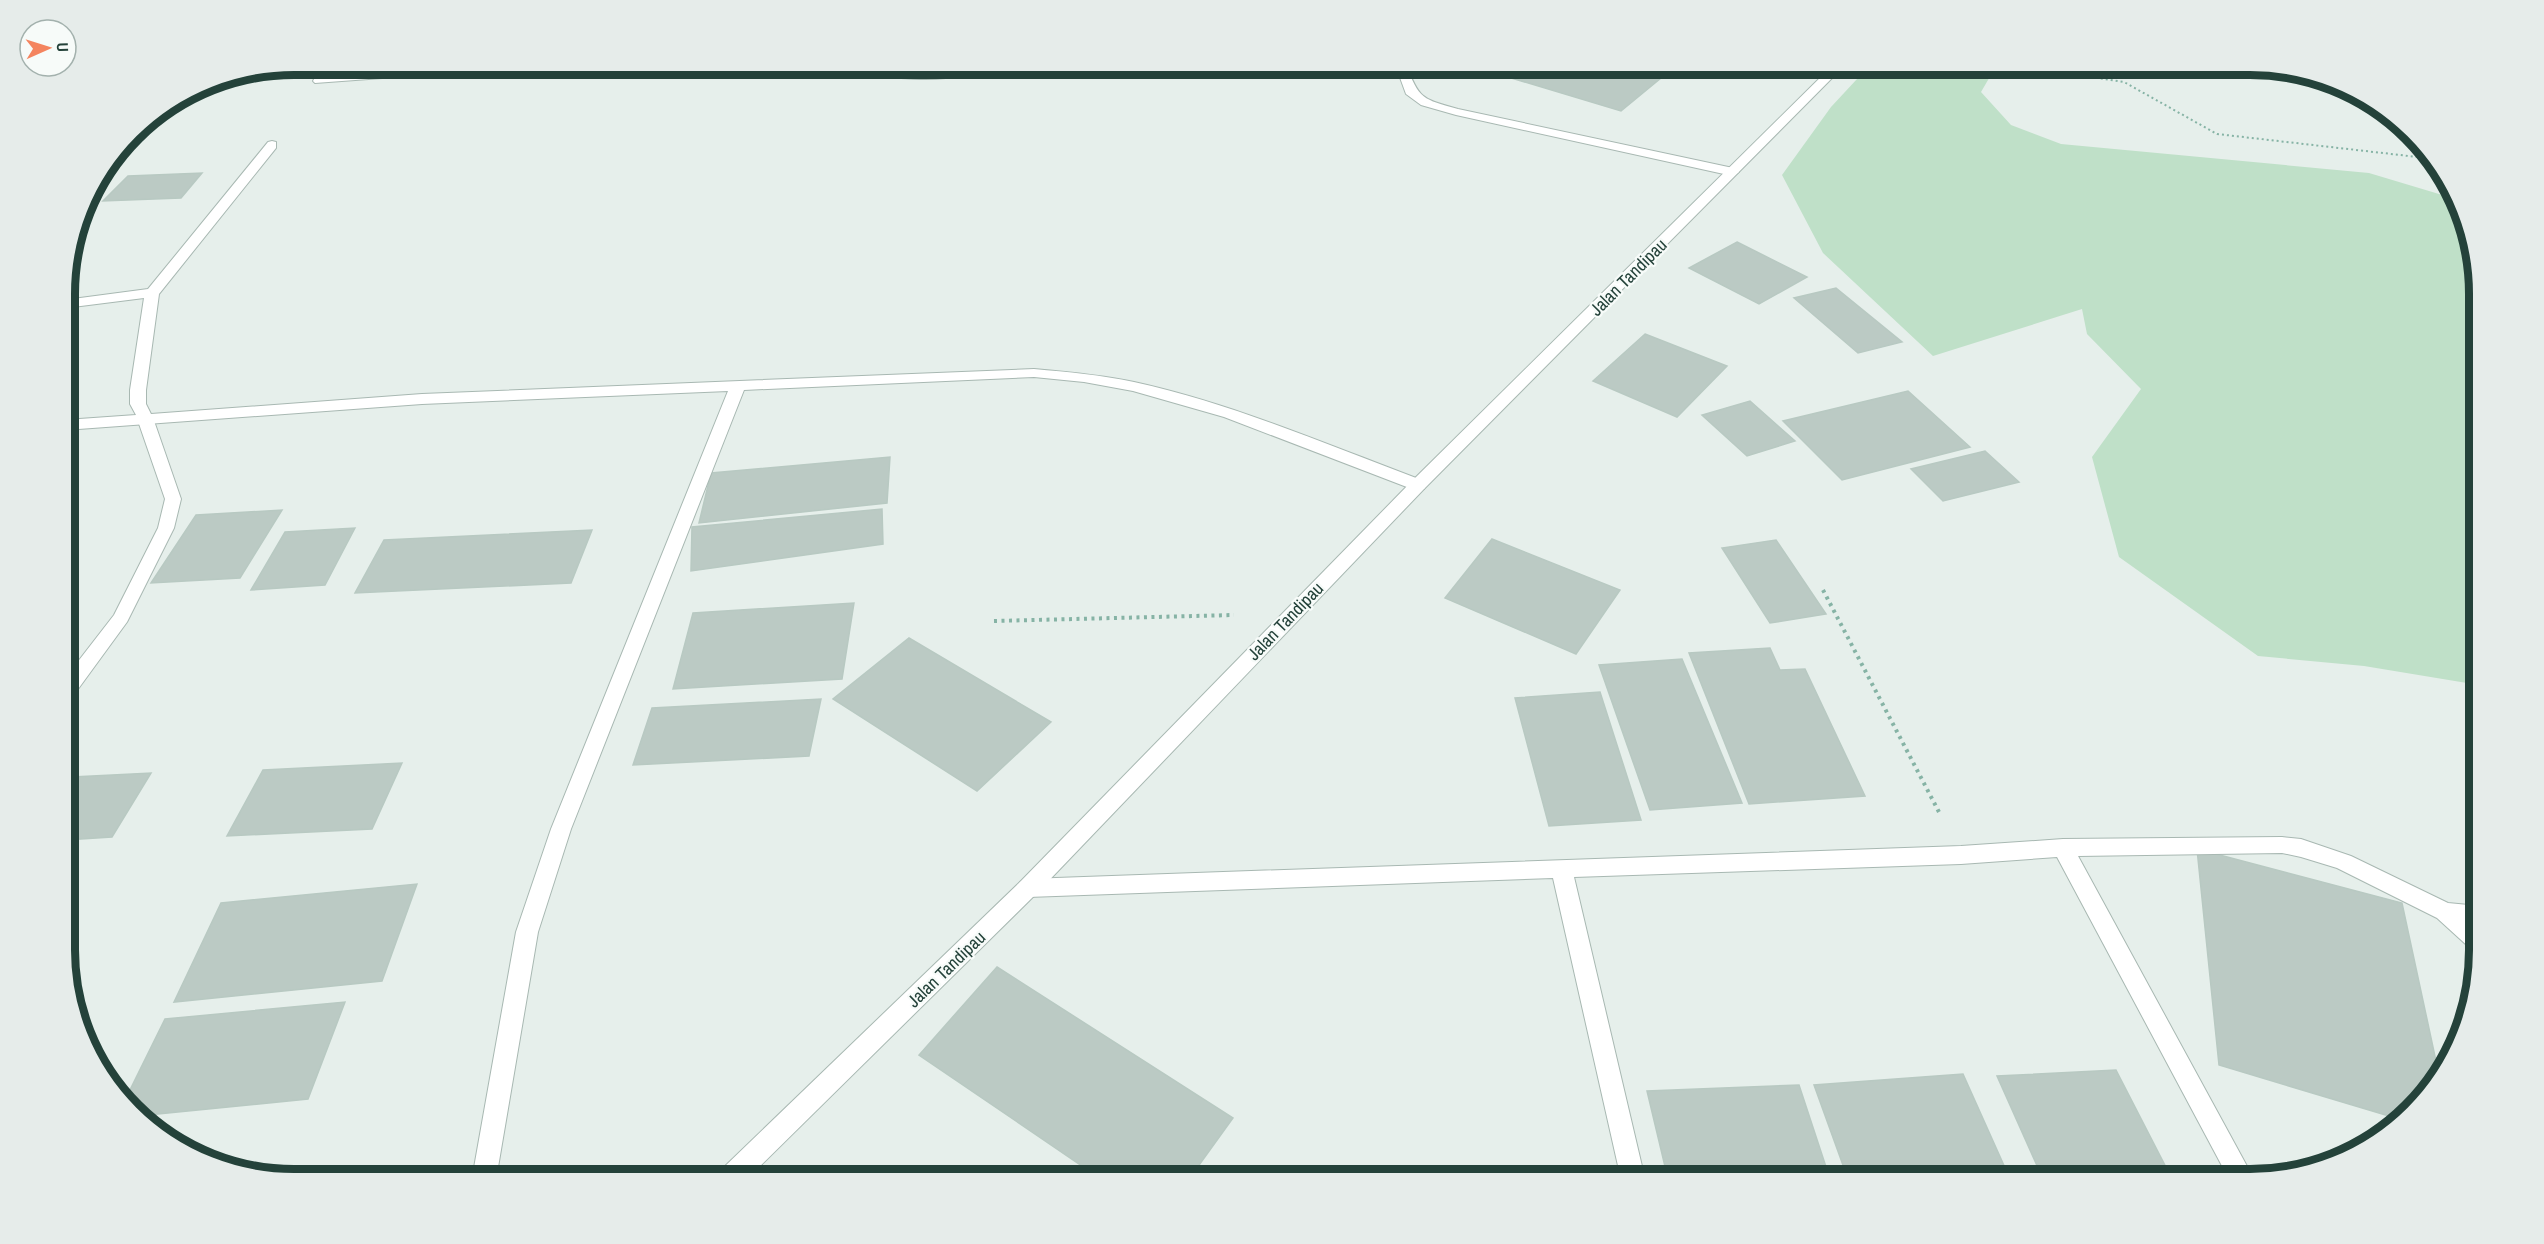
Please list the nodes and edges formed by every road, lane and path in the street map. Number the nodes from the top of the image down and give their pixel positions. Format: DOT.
graph roads {
  1 [pos="322,75"];
  2 [pos="394,75"];
  3 [pos="916,75"];
  4 [pos="955,75"];
  5 [pos="1404,75"];
  6 [pos="1830,75"];
  7 [pos="2078,75"];
  8 [pos="272,145"];
  9 [pos="2421,157"];
  10 [pos="1733,172"];
  11 [pos="152,293"];
  12 [pos="75,303"];
  13 [pos="738,385"];
  14 [pos="145,418"];
  15 [pos="75,424"];
  16 [pos="1418,485"];
  17 [pos="1823,590"];
  18 [pos="1292,614"];
  19 [pos="994,621"];
  20 [pos="75,679"];
  21 [pos="2063,848"];
  22 [pos="1961,855"];
  23 [pos="1561,868"];
  24 [pos="1028,888"];
  25 [pos="2445,912"];
  26 [pos="2469,914"];
  27 [pos="2469,933"];
  28 [pos="486,1169"];
  29 [pos="740,1169"];
  30 [pos="1631,1169"];
  31 [pos="2237,1169"];
  1 -- 2 [label="street"];
  3 -- 4 [label="street"];
  5 -- 10 [label="street"];
  6 -- 10 [label="street, Jalan Tandipau"];
  7 -- 9 [label="path"];
  8 -- 11 [label="street"];
  10 -- 16 [label="street, Jalan Tandipau"];
  11 -- 12 [label="street"];
  11 -- 14 [label="street"];
  13 -- 14 [label="street"];
  13 -- 16 [label="street"];
  13 -- 28 [label="street"];
  14 -- 15 [label="street"];
  14 -- 20 [label="street"];
  16 -- 18 [label="street, Jalan Tandipau"];
  17 -- 22 [label="path"];
  18 -- 19 [label="path"];
  18 -- 24 [label="street, Jalan Tandipau"];
  21 -- 22 [label="street"];
  21 -- 25 [label="street"];
  21 -- 31 [label="street"];
  22 -- 23 [label="street"];
  23 -- 24 [label="street"];
  23 -- 30 [label="street"];
  24 -- 29 [label="street, Jalan Tandipau"];
  25 -- 26 [label="street"];
  25 -- 27 [label="street"];
}
